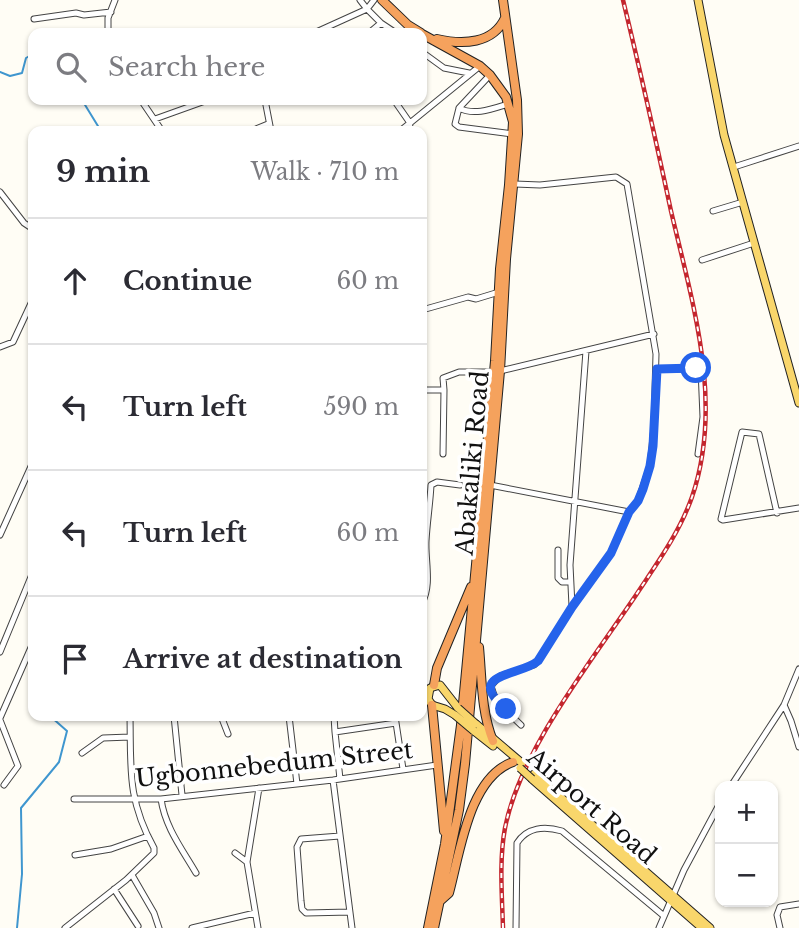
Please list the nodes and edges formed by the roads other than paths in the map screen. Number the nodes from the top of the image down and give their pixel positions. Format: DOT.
graph roads {
  1 [pos="115,0"];
  2 [pos="360,0"];
  3 [pos="374,0"];
  4 [pos="382,0"];
  5 [pos="392,0"];
  6 [pos="503,0"];
  7 [pos="698,0"];
  8 [pos="367,9"];
  9 [pos="111,12"];
  10 [pos="505,17"];
  11 [pos="34,19"];
  12 [pos="381,23"];
  13 [pos="408,25"];
  14 [pos="108,28"];
  15 [pos="325,28"];
  16 [pos="375,28"];
  17 [pos="388,28"];
  18 [pos="413,28"];
  19 [pos="427,35"];
  20 [pos="427,36"];
  21 [pos="427,56"];
  22 [pos="480,66"];
  23 [pos="470,73"];
  24 [pos="490,75"];
  25 [pos="508,104"];
  26 [pos="145,105"];
  27 [pos="194,105"];
  28 [pos="266,105"];
  29 [pos="397,105"];
  30 [pos="459,107"];
  31 [pos="155,119"];
  32 [pos="410,123"];
  33 [pos="268,124"];
  34 [pos="159,126"];
  35 [pos="263,126"];
  36 [pos="406,126"];
  37 [pos="410,126"];
  38 [pos="513,134"];
  39 [pos="799,146"];
  40 [pos="734,167"];
  41 [pos="515,184"];
  42 [pos="0,192"];
  43 [pos="743,202"];
  44 [pos="713,211"];
  45 [pos="28,226"];
  46 [pos="754,243"];
  47 [pos="702,260"];
  48 [pos="499,292"];
  49 [pos="427,309"];
  50 [pos="28,310"];
  51 [pos="654,334"];
  52 [pos="0,347"];
  53 [pos="586,351"];
  54 [pos="657,369"];
  55 [pos="497,372"];
  56 [pos="427,390"];
  57 [pos="444,390"];
  58 [pos="799,399"];
  59 [pos="443,454"];
  60 [pos="698,454"];
  61 [pos="28,481"];
  62 [pos="460,485"];
  63 [pos="490,485"];
  64 [pos="576,500"];
  65 [pos="427,507"];
  66 [pos="430,508"];
  67 [pos="799,509"];
  68 [pos="629,512"];
  69 [pos="777,513"];
  70 [pos="427,534"];
  71 [pos="0,535"];
  72 [pos="558,550"];
  73 [pos="475,578"];
  74 [pos="569,583"];
  75 [pos="28,584"];
  76 [pos="572,607"];
  77 [pos="477,623"];
  78 [pos="0,652"];
  79 [pos="28,655"];
  80 [pos="799,669"];
  81 [pos="434,685"];
  82 [pos="432,705"];
  83 [pos="783,705"];
  84 [pos="457,711"];
  85 [pos="0,719"];
  86 [pos="130,721"];
  87 [pos="175,721"];
  88 [pos="223,721"];
  89 [pos="290,721"];
  90 [pos="334,721"];
  91 [pos="396,723"];
  92 [pos="521,724"];
  93 [pos="475,727"];
  94 [pos="335,732"];
  95 [pos="228,734"];
  96 [pos="130,737"];
  97 [pos="494,741"];
  98 [pos="799,747"];
  99 [pos="82,753"];
  100 [pos="437,765"];
  101 [pos="518,765"];
  102 [pos="403,769"];
  103 [pos="337,780"];
  104 [pos="734,781"];
  105 [pos="297,784"];
  106 [pos="4,785"];
  107 [pos="259,788"];
  108 [pos="182,795"];
  109 [pos="136,798"];
  110 [pos="74,799"];
  111 [pos="161,799"];
  112 [pos="715,813"];
  113 [pos="148,836"];
  114 [pos="340,836"];
  115 [pos="445,844"];
  116 [pos="234,853"];
  117 [pos="75,855"];
  118 [pos="247,862"];
  119 [pos="196,873"];
  120 [pos="132,874"];
  121 [pos="114,889"];
  122 [pos="671,897"];
  123 [pos="437,901"];
  124 [pos="799,904"];
  125 [pos="350,912"];
  126 [pos="255,914"];
  127 [pos="664,916"];
  128 [pos="138,926"];
  129 [pos="200,927"];
  130 [pos="65,928"];
  131 [pos="159,928"];
  132 [pos="192,928"];
  133 [pos="258,928"];
  134 [pos="352,928"];
  135 [pos="428,928"];
  136 [pos="434,928"];
  137 [pos="516,928"];
  138 [pos="659,928"];
  139 [pos="702,928"];
  140 [pos="710,928"];
  141 [pos="780,928"];
  1 -- 9 [label="street"];
  2 -- 8 [label="street"];
  3 -- 8 [label="street"];
  4 -- 13 [label="highway"];
  5 -- 13 [label="highway"];
  6 -- 10 [label="highway, Abakaliki Road"];
  7 -- 40 [label="main road"];
  8 -- 12 [label="street"];
  8 -- 15 [label="street"];
  9 -- 11 [label="street"];
  9 -- 14 [label="street"];
  10 -- 19 [label="highway"];
  10 -- 41 [label="highway, Abakaliki Road"];
  12 -- 16 [label="street"];
  12 -- 17 [label="street"];
  13 -- 18 [label="highway, Abakaliki Road"];
  20 -- 22 [label="highway, Abakaliki Road"];
  21 -- 23 [label="street"];
  22 -- 23 [label="street"];
  22 -- 24 [label="highway, Abakaliki Road"];
  23 -- 32 [label="street"];
  24 -- 25 [label="highway, Abakaliki Road"];
  24 -- 30 [label="street"];
  25 -- 30 [label="street"];
  25 -- 38 [label="highway, Abakaliki Road"];
  26 -- 31 [label="street"];
  27 -- 31 [label="street"];
  28 -- 33 [label="street"];
  29 -- 32 [label="street"];
  30 -- 38 [label="street"];
  31 -- 34 [label="street"];
  32 -- 36 [label="street"];
  32 -- 37 [label="street"];
  33 -- 35 [label="street"];
  38 -- 48 [label="highway, Abakaliki Road"];
  39 -- 40 [label="street"];
  40 -- 43 [label="main road"];
  41 -- 51 [label="street"];
  41 -- 55 [label="highway, Abakaliki Road"];
  42 -- 45 [label="street"];
  43 -- 44 [label="street"];
  43 -- 46 [label="main road"];
  46 -- 47 [label="street"];
  46 -- 58 [label="main road"];
  48 -- 49 [label="street"];
  48 -- 55 [label="highway, Abakaliki Road"];
  50 -- 52 [label="street"];
  51 -- 53 [label="street"];
  51 -- 54 [label="street"];
  53 -- 55 [label="street"];
  53 -- 64 [label="street"];
  54 -- 60 [label="street"];
  54 -- 68 [label="street"];
  55 -- 57 [label="street"];
  55 -- 63 [label="highway, Abakaliki Road"];
  55 -- 73 [label="highway, Abakaliki Road"];
  56 -- 57 [label="street"];
  57 -- 59 [label="street"];
  61 -- 71 [label="street"];
  62 -- 66 [label="street"];
  63 -- 64 [label="street"];
  63 -- 77 [label="highway, Abakaliki Road"];
  64 -- 68 [label="street"];
  64 -- 74 [label="street"];
  65 -- 66 [label="street"];
  66 -- 70 [label="street"];
  67 -- 69 [label="street"];
  68 -- 76 [label="street"];
  69 -- 69 [label="street"];
  72 -- 74 [label="street"];
  73 -- 81 [label="highway"];
  73 -- 115 [label="highway, Abakaliki Road"];
  74 -- 76 [label="street"];
  75 -- 78 [label="street"];
  76 -- 92 [label="street"];
  77 -- 97 [label="highway"];
  77 -- 123 [label="highway, Abakaliki Road"];
  79 -- 85 [label="street"];
  80 -- 83 [label="street"];
  81 -- 82 [label="main road"];
  81 -- 84 [label="main road, Airport Road"];
  82 -- 84 [label="main road, Airport Road"];
  82 -- 100 [label="highway"];
  83 -- 98 [label="street"];
  83 -- 104 [label="street"];
  84 -- 93 [label="main road, Airport Road, bridge"];
  85 -- 106 [label="street"];
  86 -- 96 [label="street"];
  87 -- 108 [label="street"];
  88 -- 95 [label="street"];
  89 -- 105 [label="street"];
  90 -- 94 [label="street"];
  91 -- 94 [label="street"];
  91 -- 102 [label="street"];
  93 -- 97 [label="main road, Airport Road"];
  93 -- 101 [label="main road, Airport Road"];
  94 -- 103 [label="street"];
  96 -- 99 [label="street"];
  96 -- 109 [label="street"];
  97 -- 101 [label="main road, Airport Road"];
  100 -- 102 [label="street, Ugbonnebedum Street"];
  100 -- 115 [label="highway"];
  101 -- 122 [label="main road, Airport Road, bridge"];
  101 -- 123 [label="highway"];
  102 -- 103 [label="street, Ugbonnebedum Street"];
  103 -- 105 [label="street, Ugbonnebedum Street"];
  103 -- 114 [label="street"];
  105 -- 107 [label="street, Ugbonnebedum Street"];
  107 -- 108 [label="street, Ugbonnebedum Street"];
  107 -- 118 [label="street"];
  108 -- 111 [label="street, Ugbonnebedum Street"];
  109 -- 110 [label="street, Ugbonnebedum Street"];
  109 -- 111 [label="street, Ugbonnebedum Street"];
  109 -- 113 [label="street"];
  111 -- 119 [label="street"];
  112 -- 122 [label="street"];
  113 -- 117 [label="street"];
  113 -- 120 [label="street"];
  114 -- 125 [label="street"];
  114 -- 125 [label="street"];
  115 -- 123 [label="highway, Abakaliki Road"];
  116 -- 118 [label="street"];
  118 -- 126 [label="street"];
  120 -- 121 [label="street"];
  120 -- 131 [label="street"];
  121 -- 128 [label="street"];
  121 -- 130 [label="street"];
  122 -- 127 [label="street"];
  122 -- 139 [label="main road, Airport Road"];
  122 -- 140 [label="main road, Airport Road"];
  123 -- 135 [label="highway, Abakaliki Road"];
  123 -- 136 [label="highway, Abakaliki Road"];
  124 -- 141 [label="street"];
  125 -- 134 [label="street"];
  126 -- 129 [label="street"];
  126 -- 133 [label="street"];
  127 -- 137 [label="street"];
  127 -- 138 [label="street"];
  129 -- 132 [label="street"];
}
